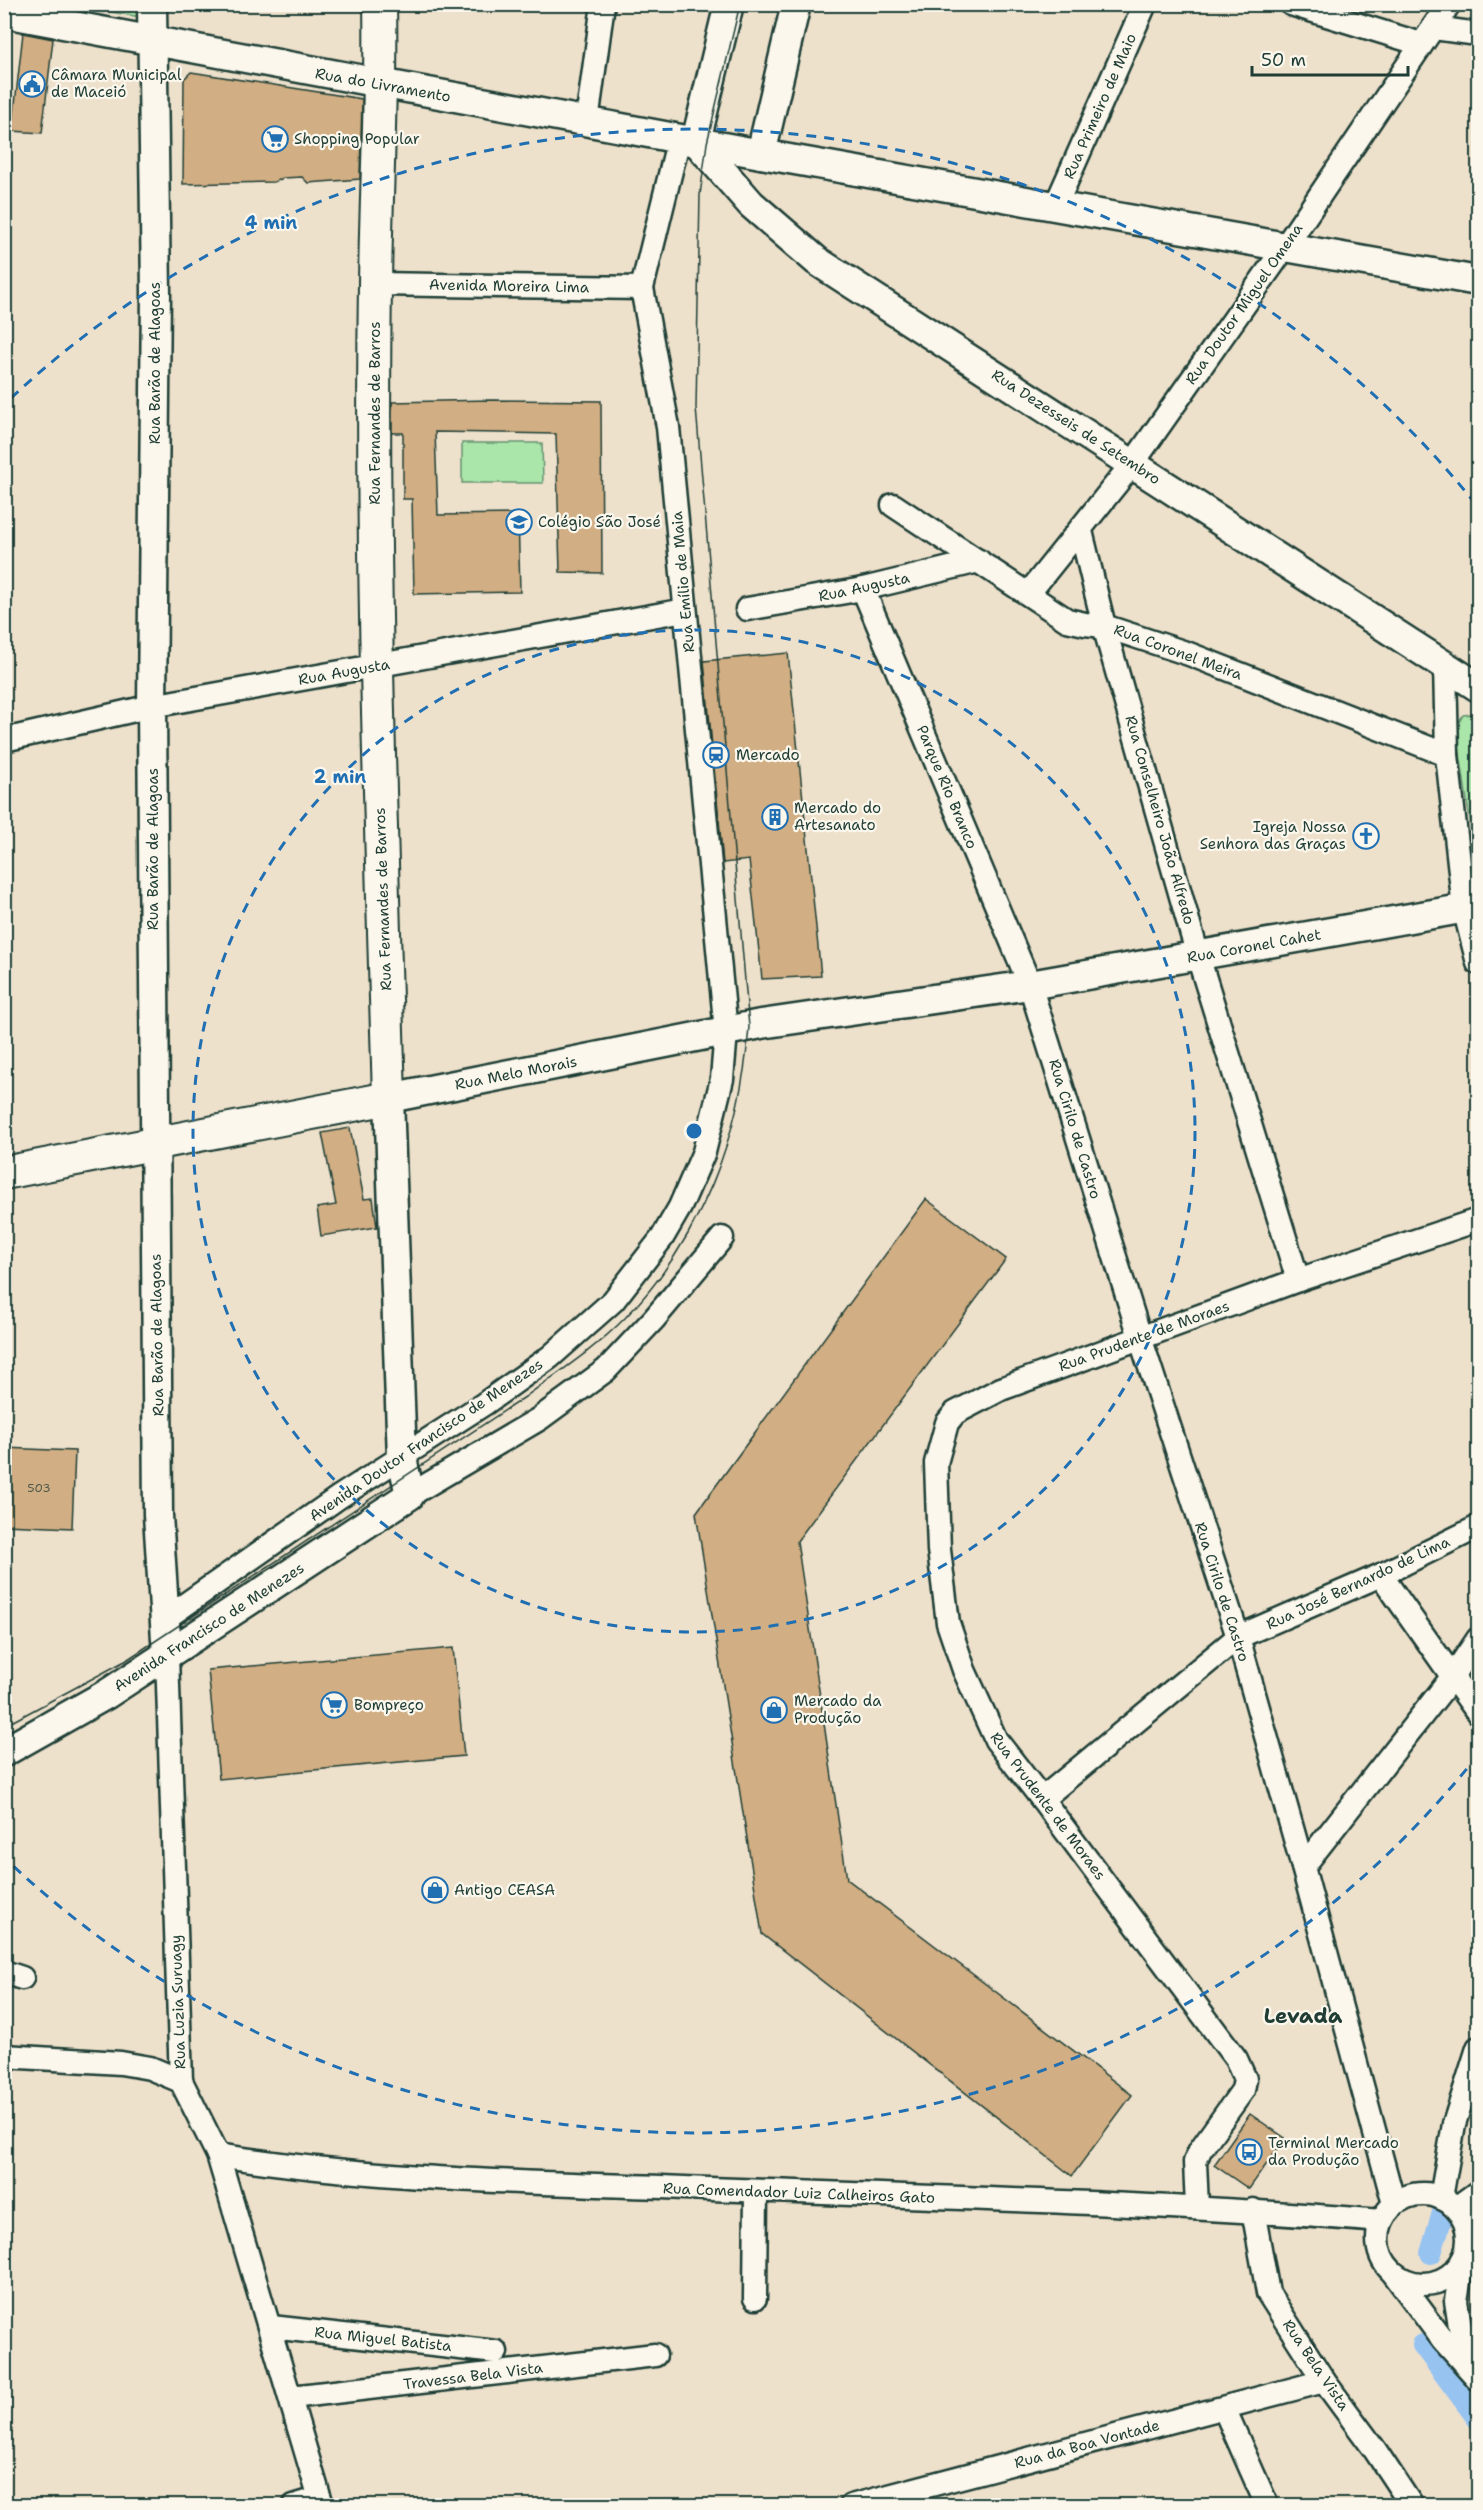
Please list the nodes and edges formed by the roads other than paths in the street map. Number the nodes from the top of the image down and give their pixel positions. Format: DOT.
graph roads {
  1 [pos="152,4"];
  2 [pos="380,4"];
  3 [pos="603,4"];
  4 [pos="729,4"];
  5 [pos="796,4"];
  6 [pos="1145,4"];
  7 [pos="1291,4"];
  8 [pos="1449,4"];
  9 [pos="4,13"];
  10 [pos="1479,34"];
  11 [pos="1428,36"];
  12 [pos="152,42"];
  13 [pos="382,85"];
  14 [pos="587,121"];
  15 [pos="694,140"];
  16 [pos="761,154"];
  17 [pos="1054,207"];
  18 [pos="1284,247"];
  19 [pos="1479,281"];
  20 [pos="375,284"];
  21 [pos="642,288"];
  22 [pos="1133,463"];
  23 [pos="893,505"];
  24 [pos="1081,531"];
  25 [pos="979,561"];
  26 [pos="864,589"];
  27 [pos="1028,594"];
  28 [pos="686,609"];
  29 [pos="747,609"];
  30 [pos="1104,626"];
  31 [pos="1445,664"];
  32 [pos="376,666"];
  33 [pos="1479,687"];
  34 [pos="152,706"];
  35 [pos="4,740"];
  36 [pos="1447,755"];
  37 [pos="1472,907"];
  38 [pos="1198,956"];
  39 [pos="1479,963"];
  40 [pos="1030,986"];
  41 [pos="726,1032"];
  42 [pos="389,1098"];
  43 [pos="155,1142"];
  44 [pos="4,1173"];
  45 [pos="1479,1220"];
  46 [pos="722,1238"];
  47 [pos="1298,1280"];
  48 [pos="1140,1337"];
  49 [pos="402,1458"];
  50 [pos="410,1495"];
  51 [pos="1479,1527"];
  52 [pos="1381,1575"];
  53 [pos="166,1618"];
  54 [pos="1238,1637"];
  55 [pos="1479,1639"];
  56 [pos="167,1655"];
  57 [pos="1454,1676"];
  58 [pos="1479,1713"];
  59 [pos="4,1752"];
  60 [pos="1042,1799"];
  61 [pos="1303,1867"];
  62 [pos="1479,2048"];
  63 [pos="4,2056"];
  64 [pos="181,2081"];
  65 [pos="218,2155"];
  66 [pos="756,2191"];
  67 [pos="1479,2192"];
  68 [pos="1449,2203"];
  69 [pos="1197,2207"];
  70 [pos="1253,2210"];
  71 [pos="1387,2213"];
  72 [pos="1462,2262"];
  73 [pos="1394,2274"];
  74 [pos="755,2298"];
  75 [pos="271,2327"];
  76 [pos="496,2352"];
  77 [pos="655,2355"];
  78 [pos="1475,2375"];
  79 [pos="1324,2381"];
  80 [pos="291,2397"];
  81 [pos="1224,2408"];
  82 [pos="321,2502"];
  83 [pos="878,2502"];
  84 [pos="1266,2503"];
  85 [pos="294,2505"];
  86 [pos="851,2505"];
  87 [pos="1412,2505"];
  1 -- 12 [label="street, Rua Barão de Alagoas"];
  2 -- 13 [label="main road, Rua Fernandes de Barros"];
  3 -- 14 [label="street"];
  4 -- 15 [label="street"];
  5 -- 16 [label="street"];
  6 -- 17 [label="street, Rua Primeiro de Maio"];
  7 -- 11 [label="street"];
  8 -- 11 [label="street, Rua Doutor Miguel Omena"];
  9 -- 12 [label="street, Rua do Livramento"];
  10 -- 11 [label="street"];
  11 -- 18 [label="street, Rua Doutor Miguel Omena"];
  12 -- 13 [label="street, Rua do Livramento"];
  12 -- 34 [label="street, Rua Barão de Alagoas"];
  13 -- 14 [label="street, Rua do Livramento"];
  13 -- 20 [label="main road, Rua Fernandes de Barros"];
  14 -- 15 [label="street, Rua do Livramento"];
  15 -- 16 [label="street, Rua do Livramento"];
  15 -- 21 [label="street, Rua Emílio de Maia"];
  15 -- 22 [label="street, Rua Dezesseis de Setembro"];
  16 -- 17 [label="street, Rua do Livramento"];
  17 -- 18 [label="street, Rua do Livramento"];
  18 -- 19 [label="street, Rua do Livramento"];
  18 -- 22 [label="street, Rua Doutor Miguel Omena"];
  20 -- 21 [label="street, Avenida Moreira Lima"];
  20 -- 32 [label="main road, Rua Fernandes de Barros"];
  21 -- 28 [label="street, Rua Emílio de Maia"];
  22 -- 24 [label="street, Rua Doutor Miguel Omena"];
  22 -- 31 [label="street, Rua Dezesseis de Setembro"];
  23 -- 25 [label="street, Rua Coronel Meira"];
  24 -- 27 [label="street, Rua Doutor Miguel Omena"];
  24 -- 30 [label="street, Rua Conselheiro João Alfredo"];
  25 -- 26 [label="street, Rua Augusta"];
  25 -- 27 [label="street, Rua Coronel Meira"];
  26 -- 29 [label="street, Rua Augusta"];
  26 -- 40 [label="street, Parque Rio Branco"];
  27 -- 30 [label="street, Rua Coronel Meira"];
  28 -- 32 [label="street, Rua Augusta"];
  28 -- 41 [label="street, Rua Emílio de Maia"];
  30 -- 36 [label="street, Rua Coronel Meira"];
  30 -- 38 [label="street, Rua Conselheiro João Alfredo"];
  31 -- 33 [label="street, Rua Dezesseis de Setembro"];
  31 -- 36 [label="street"];
  32 -- 34 [label="street, Rua Augusta"];
  32 -- 42 [label="main road, Rua Fernandes de Barros"];
  34 -- 35 [label="street, Rua Augusta"];
  34 -- 43 [label="street, Rua Barão de Alagoas"];
  36 -- 37 [label="street"];
  37 -- 38 [label="street, Rua Coronel Cahet"];
  37 -- 39 [label="street"];
  38 -- 40 [label="street, Rua Coronel Cahet"];
  38 -- 47 [label="street, Rua Conselheiro João Alfredo"];
  40 -- 41 [label="street, Rua Melo Morais"];
  40 -- 48 [label="street, Rua Cirilo de Castro"];
  41 -- 42 [label="street, Rua Melo Morais"];
  41 -- 49 [label="street, Avenida Doutor Francisco de Menezes"];
  42 -- 43 [label="main road, Rua Melo Morais"];
  42 -- 49 [label="street, Rua Fernandes de Barros"];
  43 -- 44 [label="main road, Rua Melo Morais"];
  43 -- 53 [label="street, Rua Barão de Alagoas"];
  45 -- 47 [label="street, Rua Prudente de Moraes"];
  46 -- 50 [label="street"];
  47 -- 48 [label="street, Rua Prudente de Moraes"];
  48 -- 54 [label="street, Rua Cirilo de Castro"];
  48 -- 60 [label="street, Rua Prudente de Moraes"];
  49 -- 50 [label="street, Rua Fernandes de Barros"];
  49 -- 53 [label="street, Avenida Doutor Francisco de Menezes"];
  50 -- 56 [label="street, Avenida Francisco de Menezes"];
  51 -- 52 [label="street, Rua José Bernardo de Lima"];
  52 -- 54 [label="street, Rua José Bernardo de Lima"];
  52 -- 57 [label="street"];
  53 -- 56 [label="street, Rua Barão de Alagoas"];
  54 -- 60 [label="street, Rua José Bernardo de Lima"];
  54 -- 61 [label="street, Rua Cirilo de Castro"];
  55 -- 57 [label="street"];
  56 -- 59 [label="street, Avenida Francisco de Menezes"];
  56 -- 64 [label="street, Rua Luzia Suruagy"];
  57 -- 58 [label="street"];
  57 -- 61 [label="street"];
  60 -- 69 [label="street, Rua Prudente de Moraes"];
  61 -- 71 [label="street, Rua Cirilo de Castro"];
  62 -- 68 [label="street"];
  63 -- 64 [label="street"];
  64 -- 65 [label="street, Rua Luzia Suruagy"];
  65 -- 66 [label="street, Rua Comendador Luiz Calheiros Gato"];
  65 -- 75 [label="street, Rua Luzia Suruagy"];
  66 -- 69 [label="street, Rua Comendador Luiz Calheiros Gato"];
  66 -- 74 [label="street"];
  67 -- 68 [label="street"];
  68 -- 71 [label="street"];
  68 -- 72 [label="street"];
  69 -- 70 [label="street, Rua Comendador Luiz Calheiros Gato"];
  70 -- 71 [label="street, Rua Comendador Luiz Calheiros Gato"];
  70 -- 79 [label="street, Rua Bela Vista"];
  71 -- 73 [label="street"];
  72 -- 73 [label="street"];
  72 -- 78 [label="street"];
  73 -- 78 [label="street"];
  75 -- 76 [label="street, Rua Miguel Batista"];
  75 -- 80 [label="street, Rua Luzia Suruagy"];
  77 -- 80 [label="street, Travessa Bela Vista"];
  79 -- 81 [label="street, Rua da Boa Vontade"];
  79 -- 87 [label="street, Rua Bela Vista"];
  80 -- 82 [label="street, Rua Luzia Suruagy"];
  81 -- 83 [label="street, Rua da Boa Vontade"];
  81 -- 84 [label="street"];
  82 -- 85 [label="street"];
  83 -- 86 [label="street, Rua da Boa Vontade"];
}
